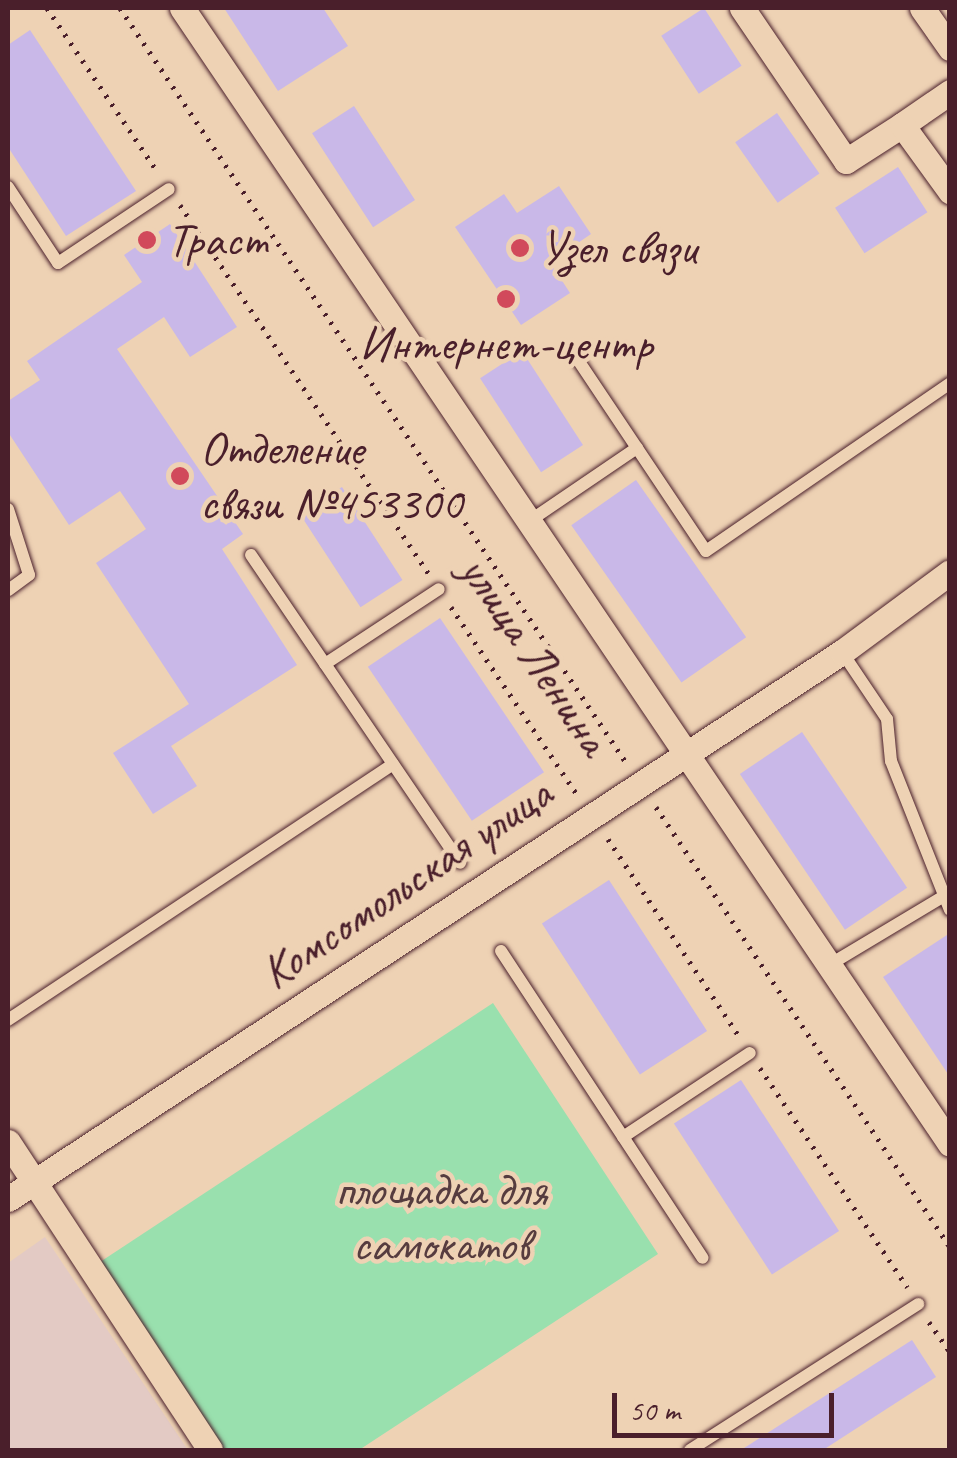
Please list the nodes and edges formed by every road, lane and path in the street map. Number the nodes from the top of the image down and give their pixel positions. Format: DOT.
graph roads {
  1 [pos="47,8"];
  2 [pos="120,8"];
  3 [pos="182,8"];
  4 [pos="742,8"];
  5 [pos="922,8"];
  6 [pos="950,48"];
  7 [pos="950,92"];
  8 [pos="902,125"];
  9 [pos="8,187"];
  10 [pos="169,189"];
  11 [pos="950,191"];
  12 [pos="574,354"];
  13 [pos="950,383"];
  14 [pos="637,448"];
  15 [pos="8,509"];
  16 [pos="528,522"];
  17 [pos="251,555"];
  18 [pos="950,572"];
  19 [pos="439,589"];
  20 [pos="8,590"];
  21 [pos="842,652"];
  22 [pos="325,664"];
  23 [pos="681,750"];
  24 [pos="393,764"];
  25 [pos="638,780"];
  26 [pos="590,812"];
  27 [pos="460,863"];
  28 [pos="945,904"];
  29 [pos="501,952"];
  30 [pos="830,965"];
  31 [pos="8,1020"];
  32 [pos="750,1053"];
  33 [pos="623,1138"];
  34 [pos="8,1142"];
  35 [pos="950,1144"];
  36 [pos="34,1181"];
  37 [pos="8,1199"];
  38 [pos="950,1247"];
  39 [pos="703,1258"];
  40 [pos="918,1304"];
  41 [pos="950,1352"];
  42 [pos="210,1450"];
  43 [pos="690,1450"];
  1 -- 10 [label="path, улица Ленина"];
  2 -- 25 [label="path"];
  3 -- 16 [label="street, улица Ленина"];
  4 -- 8 [label="street"];
  5 -- 6 [label="street"];
  7 -- 8 [label="street"];
  8 -- 11 [label="street"];
  9 -- 10 [label="lane"];
  10 -- 19 [label="path, улица Ленина"];
  12 -- 14 [label="lane"];
  13 -- 14 [label="lane"];
  14 -- 16 [label="lane"];
  15 -- 20 [label="lane"];
  16 -- 23 [label="street, улица Ленина"];
  17 -- 22 [label="lane"];
  18 -- 21 [label="street, Комсомольская улица"];
  19 -- 22 [label="lane"];
  19 -- 26 [label="path, улица Ленина"];
  21 -- 23 [label="street, Комсомольская улица"];
  21 -- 28 [label="lane"];
  22 -- 24 [label="lane"];
  23 -- 25 [label="street, Комсомольская улица"];
  23 -- 30 [label="street, улица Ленина"];
  24 -- 27 [label="lane"];
  24 -- 31 [label="lane"];
  25 -- 26 [label="street, Комсомольская улица"];
  25 -- 38 [label="path"];
  26 -- 32 [label="path, улица Ленина"];
  26 -- 36 [label="street, Комсомольская улица"];
  28 -- 30 [label="lane"];
  29 -- 33 [label="lane"];
  30 -- 35 [label="street, улица Ленина"];
  32 -- 33 [label="lane"];
  32 -- 40 [label="path, улица Ленина"];
  33 -- 39 [label="lane"];
  34 -- 36 [label="street"];
  36 -- 37 [label="street, Комсомольская улица"];
  36 -- 42 [label="street"];
  40 -- 41 [label="path, улица Ленина"];
  40 -- 43 [label="lane"];
}
